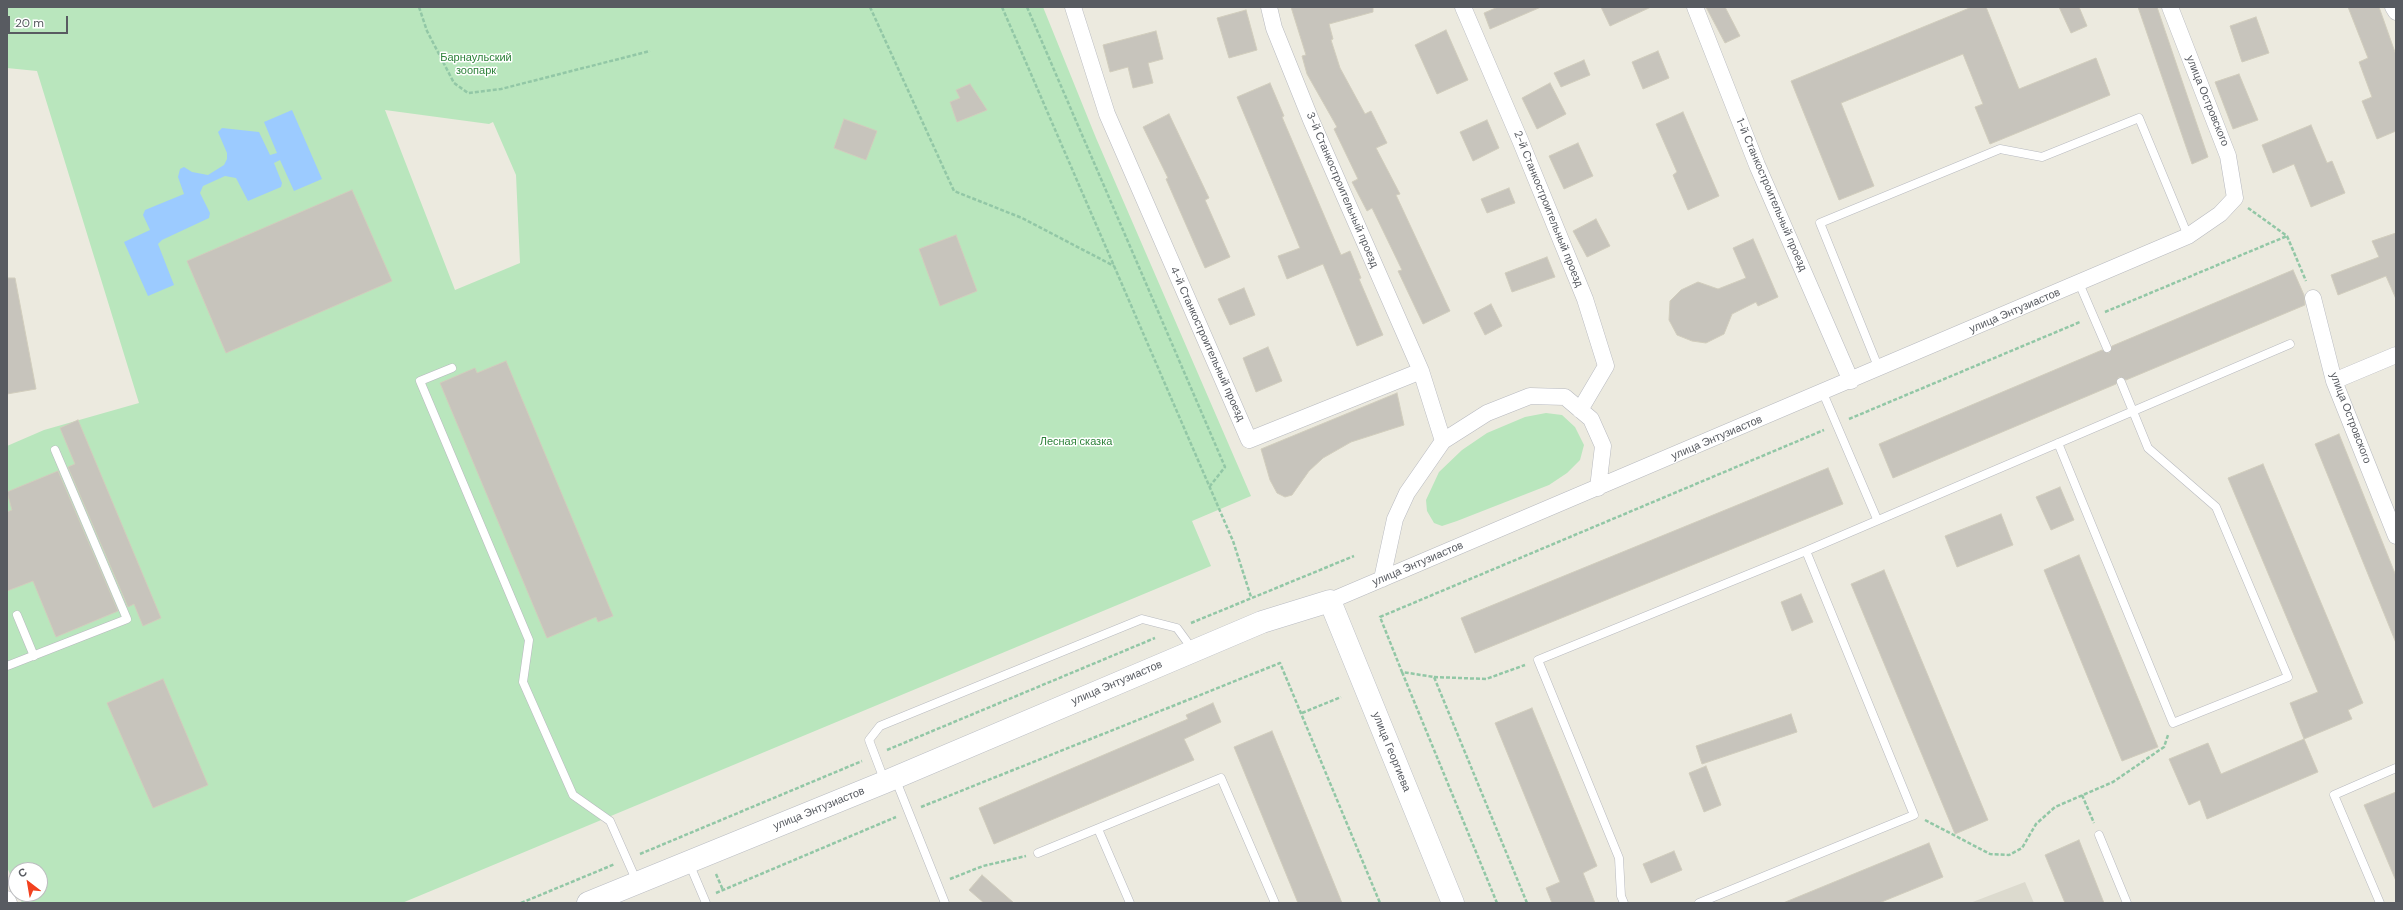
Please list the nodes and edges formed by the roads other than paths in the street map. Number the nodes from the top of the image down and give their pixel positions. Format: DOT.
graph roads {
  1 [pos="1073,7"];
  2 [pos="1269,7"];
  3 [pos="1463,7"];
  4 [pos="1695,7"];
  5 [pos="2170,7"];
  6 [pos="2393,7"];
  7 [pos="2396,12"];
  8 [pos="2235,198"];
  9 [pos="2188,236"];
  10 [pos="2079,283"];
  11 [pos="2313,298"];
  12 [pos="2290,344"];
  13 [pos="2107,348"];
  14 [pos="2396,355"];
  15 [pos="452,368"];
  16 [pos="1879,369"];
  17 [pos="1421,371"];
  18 [pos="2334,380"];
  19 [pos="1851,381"];
  20 [pos="2120,382"];
  21 [pos="1823,393"];
  22 [pos="1580,410"];
  23 [pos="2132,411"];
  24 [pos="1443,441"];
  25 [pos="2058,442"];
  26 [pos="55,450"];
  27 [pos="1598,488"];
  28 [pos="1877,519"];
  29 [pos="2396,536"];
  30 [pos="1806,550"];
  31 [pos="1382,579"];
  32 [pos="1330,601"];
  33 [pos="17,615"];
  34 [pos="1194,650"];
  35 [pos="34,656"];
  36 [pos="7,666"];
  37 [pos="2396,768"];
  38 [pos="890,780"];
  39 [pos="1098,829"];
  40 [pos="2099,835"];
  41 [pos="1038,854"];
  42 [pos="689,862"];
  43 [pos="638,883"];
  44 [pos="7,899"];
  45 [pos="705,900"];
  46 [pos="9,903"];
  47 [pos="588,903"];
  48 [pos="946,903"];
  49 [pos="1130,903"];
  50 [pos="1276,903"];
  51 [pos="1452,903"];
  52 [pos="1624,903"];
  53 [pos="1699,903"];
  54 [pos="2127,903"];
  55 [pos="2380,903"];
  1 -- 17 [label="street, 4-й Станкостроительный проезд"];
  2 -- 17 [label="street, 3-й Станкостроительный проезд"];
  3 -- 22 [label="street, 2-й Станкостроительный проезд"];
  4 -- 19 [label="street, 1-й Станкостроительный проезд"];
  5 -- 8 [label="street, улица Островского"];
  6 -- 7 [label="street"];
  8 -- 9 [label="street, улица Энтузиастов"];
  9 -- 10 [label="street, улица Энтузиастов"];
  9 -- 16 [label="lane"];
  10 -- 13 [label="lane"];
  10 -- 16 [label="street, улица Энтузиастов"];
  11 -- 18 [label="street, улица Островского"];
  12 -- 23 [label="lane"];
  14 -- 18 [label="street"];
  15 -- 43 [label="lane"];
  16 -- 19 [label="street, улица Энтузиастов"];
  17 -- 24 [label="street"];
  18 -- 29 [label="street, улица Островского"];
  19 -- 21 [label="street, улица Энтузиастов"];
  20 -- 23 [label="lane"];
  21 -- 27 [label="street, улица Энтузиастов"];
  21 -- 28 [label="lane"];
  22 -- 24 [label="street"];
  22 -- 27 [label="street"];
  23 -- 25 [label="lane"];
  23 -- 25 [label="lane"];
  24 -- 31 [label="street"];
  25 -- 28 [label="lane"];
  26 -- 35 [label="lane"];
  27 -- 31 [label="street, улица Энтузиастов"];
  28 -- 30 [label="lane"];
  30 -- 52 [label="lane"];
  30 -- 53 [label="lane"];
  31 -- 32 [label="street, улица Энтузиастов"];
  32 -- 34 [label="street, улица Энтузиастов"];
  32 -- 51 [label="street, улица Георгиева"];
  33 -- 35 [label="lane"];
  34 -- 38 [label="street, улица Энтузиастов"];
  34 -- 38 [label="lane"];
  35 -- 36 [label="lane"];
  37 -- 55 [label="lane"];
  38 -- 42 [label="street, улица Энтузиастов"];
  38 -- 48 [label="lane"];
  39 -- 41 [label="lane"];
  39 -- 49 [label="lane"];
  39 -- 50 [label="lane"];
  40 -- 54 [label="lane"];
  42 -- 43 [label="street, улица Энтузиастов"];
  42 -- 45 [label="lane"];
  43 -- 47 [label="street, улица Энтузиастов"];
  44 -- 46 [label="street"];
}
